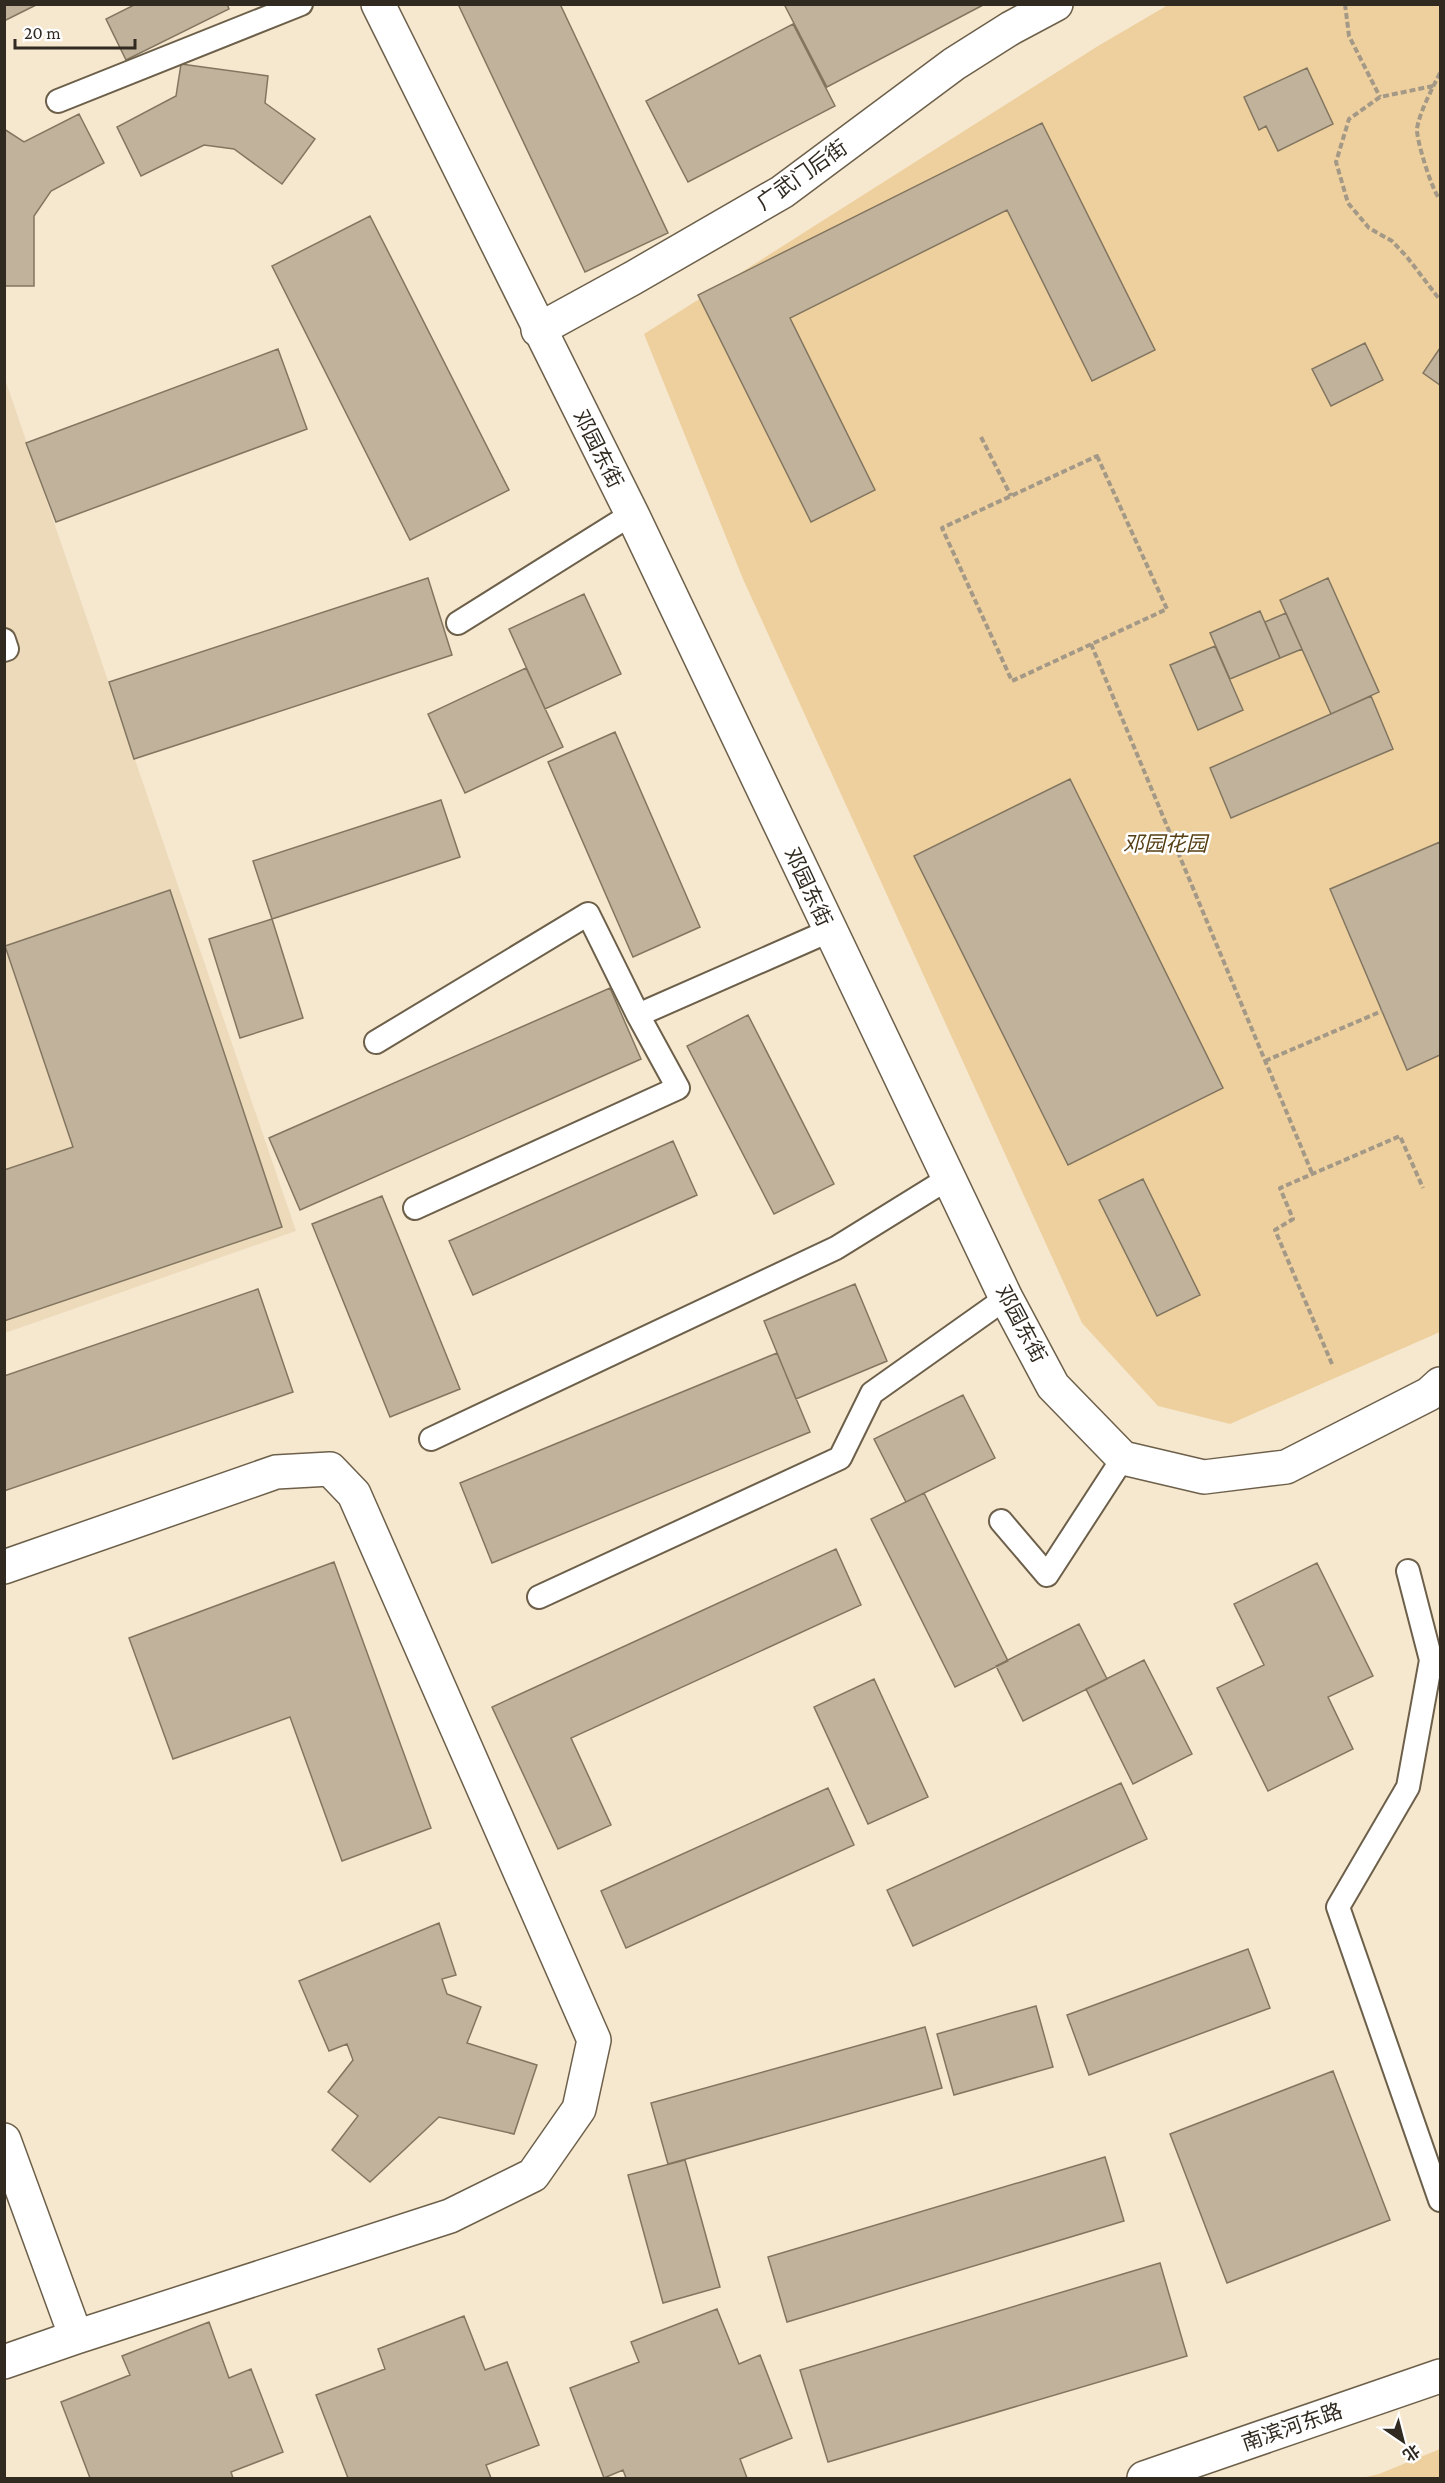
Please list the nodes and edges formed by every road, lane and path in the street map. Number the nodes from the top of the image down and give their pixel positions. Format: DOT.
graph roads {
  1 [pos="300,4"];
  2 [pos="378,4"];
  3 [pos="1056,4"];
  4 [pos="1345,4"];
  5 [pos="1440,73"];
  6 [pos="1433,86"];
  7 [pos="1380,97"];
  8 [pos="58,101"];
  9 [pos="1440,200"];
  10 [pos="1440,300"];
  11 [pos="538,330"];
  12 [pos="981,437"];
  13 [pos="1011,496"];
  14 [pos="632,514"];
  15 [pos="459,623"];
  16 [pos="4,640"];
  17 [pos="1090,644"];
  18 [pos="4,650"];
  19 [pos="829,932"];
  20 [pos="1382,1011"];
  21 [pos="638,1016"];
  22 [pos="376,1042"];
  23 [pos="1265,1061"];
  24 [pos="1312,1173"];
  25 [pos="949,1178"];
  26 [pos="1423,1188"];
  27 [pos="415,1208"];
  28 [pos="1006,1298"];
  29 [pos="1332,1364"];
  30 [pos="1437,1391"];
  31 [pos="431,1439"];
  32 [pos="1123,1458"];
  33 [pos="1001,1521"];
  34 [pos="4,1567"];
  35 [pos="1408,1571"];
  36 [pos="539,1597"];
  37 [pos="4,2140"];
  38 [pos="1440,2200"];
  39 [pos="76,2337"];
  40 [pos="4,2362"];
  41 [pos="1440,2376"];
  42 [pos="1144,2478"];
  1 -- 8 [label="lane"];
  2 -- 11 [label="street, 邓园东街"];
  3 -- 11 [label="street, 广武门后街"];
  4 -- 7 [label="path"];
  5 -- 6 [label="path"];
  6 -- 7 [label="path"];
  6 -- 9 [label="path"];
  7 -- 10 [label="path"];
  11 -- 14 [label="street, 邓园东街"];
  12 -- 13 [label="path"];
  13 -- 17 [label="path"];
  13 -- 17 [label="path"];
  14 -- 15 [label="lane"];
  14 -- 19 [label="street, 邓园东街"];
  16 -- 18 [label="lane"];
  17 -- 23 [label="path"];
  19 -- 21 [label="lane"];
  19 -- 25 [label="street, 邓园东街"];
  20 -- 23 [label="path"];
  21 -- 22 [label="lane"];
  21 -- 27 [label="lane"];
  23 -- 24 [label="path"];
  24 -- 26 [label="path"];
  24 -- 29 [label="path"];
  25 -- 28 [label="street, 邓园东街"];
  25 -- 31 [label="lane"];
  28 -- 32 [label="street, 邓园东街"];
  28 -- 36 [label="lane"];
  30 -- 32 [label="street"];
  32 -- 33 [label="lane"];
  34 -- 39 [label="street"];
  35 -- 38 [label="lane"];
  37 -- 39 [label="street"];
  39 -- 40 [label="street"];
  41 -- 42 [label="street, 南滨河东路"];
}
